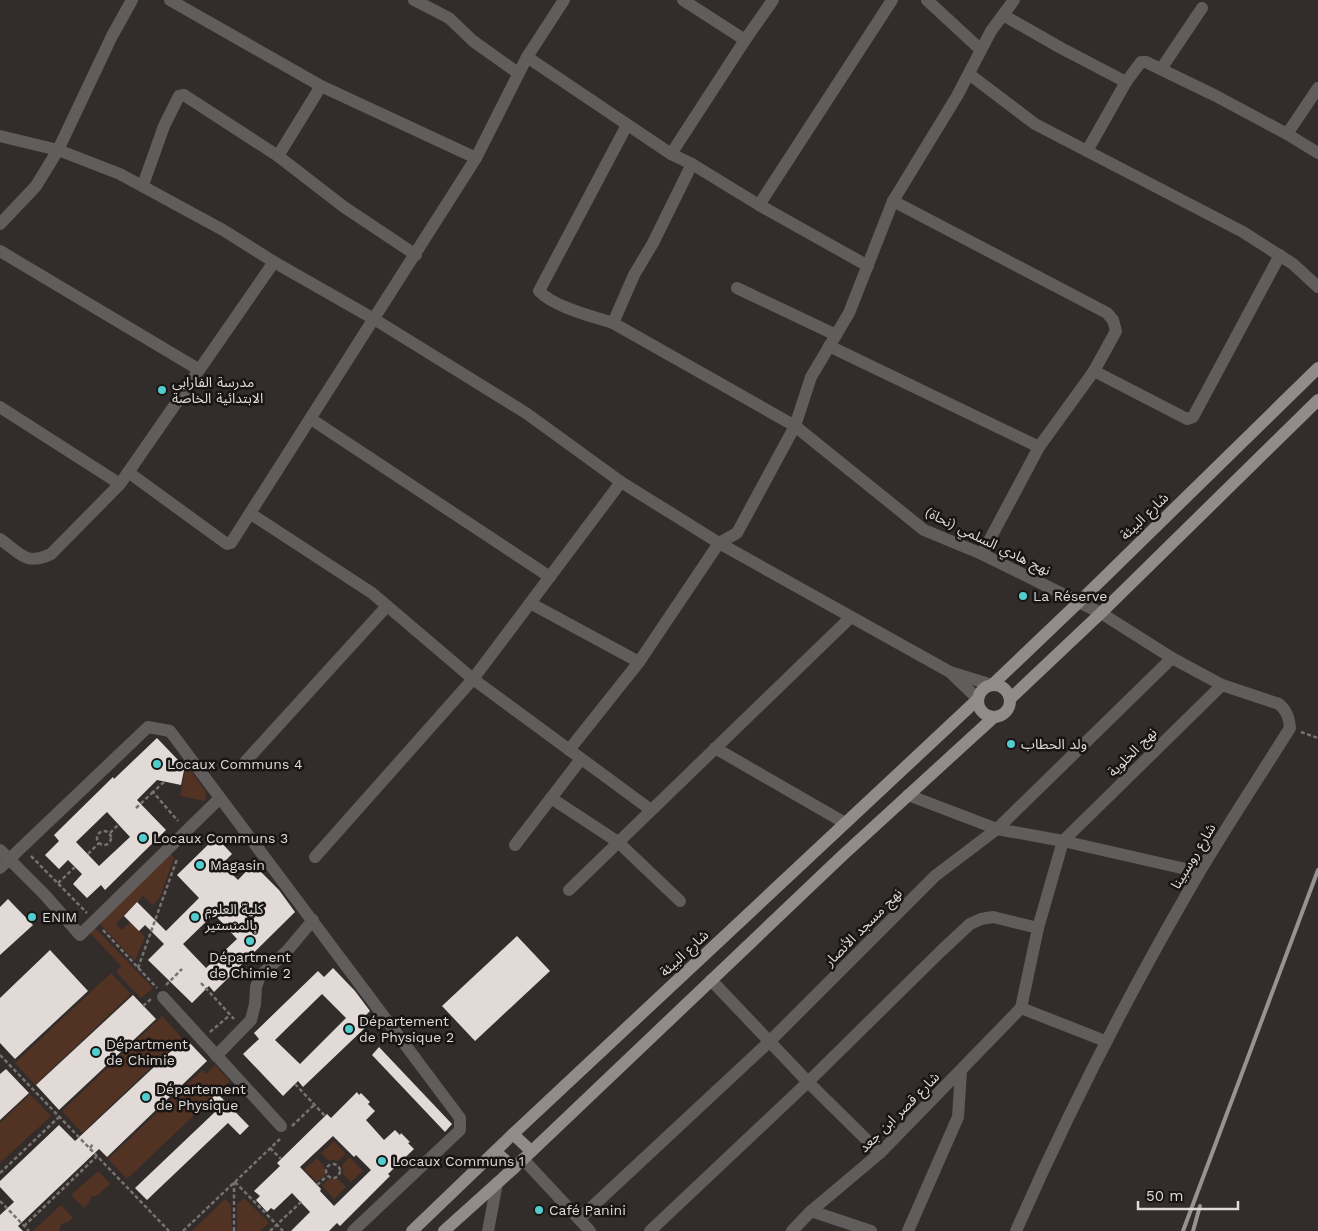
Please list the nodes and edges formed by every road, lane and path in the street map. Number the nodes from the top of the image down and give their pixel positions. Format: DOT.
graph roads {
  1 [pos="132,0"];
  2 [pos="170,0"];
  3 [pos="414,0"];
  4 [pos="564,0"];
  5 [pos="683,0"];
  6 [pos="773,0"];
  7 [pos="892,0"];
  8 [pos="927,0"];
  9 [pos="1014,0"];
  10 [pos="1202,8"];
  11 [pos="1003,15"];
  12 [pos="745,40"];
  13 [pos="981,50"];
  14 [pos="527,57"];
  15 [pos="1161,69"];
  16 [pos="518,73"];
  17 [pos="969,74"];
  18 [pos="1126,82"];
  19 [pos="321,86"];
  20 [pos="1318,88"];
  21 [pos="627,125"];
  22 [pos="1287,134"];
  23 [pos="0,136"];
  24 [pos="58,150"];
  25 [pos="1087,151"];
  26 [pos="1318,153"];
  27 [pos="671,154"];
  28 [pos="278,156"];
  29 [pos="476,158"];
  30 [pos="692,164"];
  31 [pos="143,185"];
  32 [pos="893,201"];
  33 [pos="759,205"];
  34 [pos="0,224"];
  35 [pos="0,251"];
  36 [pos="416,254"];
  37 [pos="1280,255"];
  38 [pos="274,262"];
  39 [pos="868,266"];
  40 [pos="1318,287"];
  41 [pos="737,288"];
  42 [pos="374,319"];
  43 [pos="613,323"];
  44 [pos="833,340"];
  45 [pos="1318,368"];
  46 [pos="198,369"];
  47 [pos="1094,371"];
  48 [pos="1318,400"];
  49 [pos="0,407"];
  50 [pos="311,419"];
  51 [pos="795,426"];
  52 [pos="1039,447"];
  53 [pos="128,472"];
  54 [pos="621,482"];
  55 [pos="120,484"];
  56 [pos="251,514"];
  57 [pos="0,539"];
  58 [pos="719,543"];
  59 [pos="982,554"];
  60 [pos="550,576"];
  61 [pos="530,603"];
  62 [pos="1078,603"];
  63 [pos="387,606"];
  64 [pos="1100,613"];
  65 [pos="851,617"];
  66 [pos="1172,658"];
  67 [pos="639,662"];
  68 [pos="950,672"];
  69 [pos="473,679"];
  70 [pos="992,685"];
  71 [pos="1222,685"];
  72 [pos="978,699"];
  73 [pos="1010,699"];
  74 [pos="994,717"];
  75 [pos="1290,728"];
  76 [pos="1318,738"];
  77 [pos="716,748"];
  78 [pos="569,750"];
  79 [pos="581,759"];
  80 [pos="245,762"];
  81 [pos="164,782"];
  82 [pos="152,792"];
  83 [pos="908,795"];
  84 [pos="220,798"];
  85 [pos="550,798"];
  86 [pos="136,808"];
  87 [pos="651,810"];
  88 [pos="845,823"];
  89 [pos="118,825"];
  90 [pos="997,829"];
  91 [pos="187,831"];
  92 [pos="110,833"];
  93 [pos="1063,841"];
  94 [pos="618,842"];
  95 [pos="99,844"];
  96 [pos="515,845"];
  97 [pos="22,847"];
  98 [pos="5,854"];
  99 [pos="88,854"];
  100 [pos="315,857"];
  101 [pos="177,858"];
  102 [pos="75,867"];
  103 [pos="0,868"];
  104 [pos="1200,872"];
  105 [pos="57,883"];
  106 [pos="569,890"];
  107 [pos="680,901"];
  108 [pos="313,920"];
  109 [pos="95,922"];
  110 [pos="1038,928"];
  111 [pos="138,968"];
  112 [pos="711,980"];
  113 [pos="201,983"];
  114 [pos="161,994"];
  115 [pos="1021,1008"];
  116 [pos="243,1029"];
  117 [pos="770,1041"];
  118 [pos="1105,1041"];
  119 [pos="0,1055"];
  120 [pos="216,1056"];
  121 [pos="961,1071"];
  122 [pos="21,1076"];
  123 [pos="17,1080"];
  124 [pos="808,1082"];
  125 [pos="295,1084"];
  126 [pos="48,1098"];
  127 [pos="45,1101"];
  128 [pos="314,1105"];
  129 [pos="325,1116"];
  130 [pos="59,1117"];
  131 [pos="52,1124"];
  132 [pos="56,1128"];
  133 [pos="284,1130"];
  134 [pos="513,1134"];
  135 [pos="82,1140"];
  136 [pos="32,1143"];
  137 [pos="94,1144"];
  138 [pos="78,1145"];
  139 [pos="37,1147"];
  140 [pos="90,1148"];
  141 [pos="270,1148"];
  142 [pos="496,1152"];
  143 [pos="880,1153"];
  144 [pos="97,1156"];
  145 [pos="281,1159"];
  146 [pos="523,1159"];
  147 [pos="13,1161"];
  148 [pos="17,1166"];
  149 [pos="0,1173"];
  150 [pos="328,1175"];
  151 [pos="234,1182"];
  152 [pos="497,1183"];
  153 [pos="318,1185"];
  154 [pos="0,1201"];
  155 [pos="300,1202"];
  156 [pos="811,1211"];
  157 [pos="578,1219"];
  158 [pos="277,1225"];
  159 [pos="24,1226"];
  160 [pos="29,1231"];
  161 [pos="169,1231"];
  162 [pos="183,1231"];
  163 [pos="234,1231"];
  164 [pos="270,1231"];
  165 [pos="283,1231"];
  166 [pos="353,1231"];
  167 [pos="412,1231"];
  168 [pos="444,1231"];
  169 [pos="488,1231"];
  170 [pos="590,1231"];
  171 [pos="650,1231"];
  172 [pos="792,1231"];
  173 [pos="870,1231"];
  174 [pos="908,1231"];
  175 [pos="1016,1231"];
  1 -- 24 [label="street"];
  2 -- 19 [label="street"];
  3 -- 16 [label="street"];
  4 -- 14 [label="street"];
  5 -- 12 [label="street"];
  6 -- 12 [label="street"];
  7 -- 33 [label="street"];
  8 -- 13 [label="street"];
  9 -- 11 [label="street"];
  10 -- 15 [label="street"];
  11 -- 13 [label="street"];
  11 -- 18 [label="street"];
  12 -- 27 [label="street"];
  13 -- 17 [label="street"];
  14 -- 16 [label="street"];
  14 -- 21 [label="street"];
  15 -- 18 [label="street"];
  15 -- 22 [label="street"];
  16 -- 29 [label="street"];
  17 -- 25 [label="street"];
  17 -- 32 [label="street"];
  18 -- 25 [label="street"];
  19 -- 28 [label="street"];
  19 -- 29 [label="street"];
  20 -- 22 [label="street"];
  21 -- 27 [label="street"];
  21 -- 43 [label="street, نهج هادي السلمي (نحاة)"];
  22 -- 26 [label="street"];
  23 -- 24 [label="street"];
  24 -- 31 [label="street"];
  24 -- 34 [label="street"];
  25 -- 37 [label="street"];
  27 -- 30 [label="street"];
  28 -- 31 [label="street"];
  28 -- 36 [label="street"];
  29 -- 36 [label="street"];
  30 -- 33 [label="street"];
  30 -- 43 [label="street"];
  31 -- 38 [label="street"];
  32 -- 39 [label="street"];
  32 -- 47 [label="street"];
  33 -- 39 [label="street"];
  35 -- 46 [label="street"];
  36 -- 42 [label="street"];
  37 -- 40 [label="street"];
  37 -- 47 [label="street"];
  38 -- 42 [label="street"];
  38 -- 46 [label="street"];
  39 -- 44 [label="street"];
  41 -- 44 [label="street"];
  42 -- 50 [label="street"];
  42 -- 54 [label="street"];
  43 -- 51 [label="street, نهج هادي السلمي (نحاة)"];
  44 -- 51 [label="street"];
  44 -- 52 [label="street"];
  45 -- 62 [label="main road, شارع البيئة"];
  46 -- 53 [label="street"];
  47 -- 52 [label="street"];
  48 -- 64 [label="main road"];
  49 -- 55 [label="street"];
  50 -- 56 [label="street"];
  50 -- 60 [label="street"];
  51 -- 58 [label="street"];
  51 -- 59 [label="street, نهج هادي السلمي (نحاة)"];
  52 -- 59 [label="street"];
  53 -- 55 [label="street"];
  53 -- 56 [label="street"];
  54 -- 58 [label="street"];
  54 -- 60 [label="street"];
  55 -- 57 [label="street"];
  56 -- 63 [label="street"];
  58 -- 65 [label="street"];
  58 -- 67 [label="street"];
  59 -- 62 [label="street, نهج هادي السلمي (نحاة)"];
  60 -- 61 [label="street"];
  61 -- 67 [label="street"];
  61 -- 69 [label="street"];
  62 -- 64 [label="street"];
  62 -- 70 [label="main road, شارع البيئة"];
  63 -- 69 [label="street"];
  63 -- 80 [label="street"];
  64 -- 66 [label="street"];
  64 -- 73 [label="main road"];
  65 -- 68 [label="street"];
  65 -- 77 [label="street"];
  66 -- 71 [label="street"];
  66 -- 90 [label="street, نهج مسجد الأنصار"];
  67 -- 78 [label="street"];
  68 -- 70 [label="street"];
  68 -- 72 [label="street"];
  69 -- 78 [label="street"];
  69 -- 100 [label="street"];
  70 -- 72 [label="main road, شارع البيئة"];
  70 -- 73 [label="main road"];
  71 -- 75 [label="street"];
  71 -- 93 [label="street, نهج الخلوية"];
  72 -- 74 [label="main road"];
  72 -- 88 [label="main road, شارع البيئة"];
  73 -- 74 [label="main road"];
  74 -- 83 [label="main road"];
  75 -- 76 [label="path"];
  75 -- 104 [label="street, شارع روسبينا"];
  77 -- 87 [label="street"];
  77 -- 88 [label="street"];
  78 -- 79 [label="street"];
  79 -- 85 [label="street"];
  79 -- 87 [label="street"];
  81 -- 82 [label="path"];
  82 -- 86 [label="path"];
  82 -- 91 [label="path"];
  83 -- 90 [label="street"];
  83 -- 112 [label="main road"];
  84 -- 91 [label="street"];
  84 -- 97 [label="street"];
  84 -- 108 [label="street"];
  85 -- 94 [label="street"];
  85 -- 96 [label="street"];
  87 -- 94 [label="street"];
  88 -- 134 [label="main road, شارع البيئة"];
  89 -- 92 [label="path"];
  90 -- 93 [label="street"];
  90 -- 117 [label="street, نهج مسجد الأنصار"];
  91 -- 109 [label="street"];
  92 -- 95 [label="path"];
  92 -- 95 [label="path"];
  93 -- 104 [label="street"];
  93 -- 110 [label="street"];
  94 -- 106 [label="street"];
  94 -- 107 [label="street"];
  95 -- 99 [label="path"];
  97 -- 98 [label="street"];
  97 -- 105 [label="path"];
  98 -- 103 [label="street"];
  98 -- 109 [label="street"];
  101 -- 111 [label="path"];
  102 -- 105 [label="path"];
  104 -- 118 [label="street, شارع روسبينا"];
  105 -- 109 [label="path"];
  108 -- 116 [label="street"];
  108 -- 166 [label="street"];
  109 -- 111 [label="path"];
  110 -- 115 [label="street"];
  110 -- 124 [label="street"];
  111 -- 114 [label="path"];
  112 -- 117 [label="street"];
  112 -- 146 [label="main road"];
  113 -- 116 [label="path"];
  114 -- 120 [label="street"];
  115 -- 118 [label="street"];
  115 -- 121 [label="street, شارع قصر ابن جعد"];
  116 -- 120 [label="street"];
  117 -- 124 [label="street"];
  117 -- 157 [label="street, نهج مسجد الأنصار"];
  118 -- 175 [label="street, شارع روسبينا"];
  119 -- 122 [label="path"];
  120 -- 133 [label="street"];
  121 -- 143 [label="street, شارع قصر ابن جعد"];
  121 -- 174 [label="street"];
  122 -- 123 [label="path"];
  122 -- 127 [label="path"];
  124 -- 143 [label="street"];
  124 -- 171 [label="street"];
  125 -- 128 [label="path"];
  126 -- 127 [label="path"];
  127 -- 130 [label="path"];
  128 -- 129 [label="path"];
  128 -- 133 [label="path"];
  130 -- 131 [label="path"];
  130 -- 135 [label="path"];
  131 -- 132 [label="path"];
  131 -- 136 [label="path"];
  133 -- 141 [label="path"];
  134 -- 142 [label="main road, شارع البيئة"];
  134 -- 146 [label="main road"];
  135 -- 138 [label="path"];
  135 -- 140 [label="path"];
  136 -- 139 [label="path"];
  136 -- 147 [label="path"];
  137 -- 140 [label="path"];
  140 -- 144 [label="path"];
  141 -- 145 [label="path"];
  141 -- 151 [label="path"];
  142 -- 146 [label="main road"];
  142 -- 167 [label="main road, شارع البيئة"];
  143 -- 156 [label="street, شارع قصر ابن جعد"];
  144 -- 159 [label="path"];
  144 -- 161 [label="path"];
  146 -- 152 [label="main road"];
  146 -- 157 [label="street"];
  147 -- 148 [label="path"];
  147 -- 149 [label="path"];
  150 -- 150 [label="path"];
  150 -- 153 [label="path"];
  151 -- 158 [label="path"];
  151 -- 162 [label="path"];
  151 -- 163 [label="path"];
  152 -- 168 [label="main road"];
  152 -- 169 [label="street"];
  154 -- 159 [label="path"];
  155 -- 158 [label="path"];
  156 -- 172 [label="street, شارع قصر ابن جعد"];
  156 -- 173 [label="street"];
  157 -- 170 [label="street"];
  158 -- 164 [label="path"];
  158 -- 165 [label="path"];
  159 -- 160 [label="path"];
}
